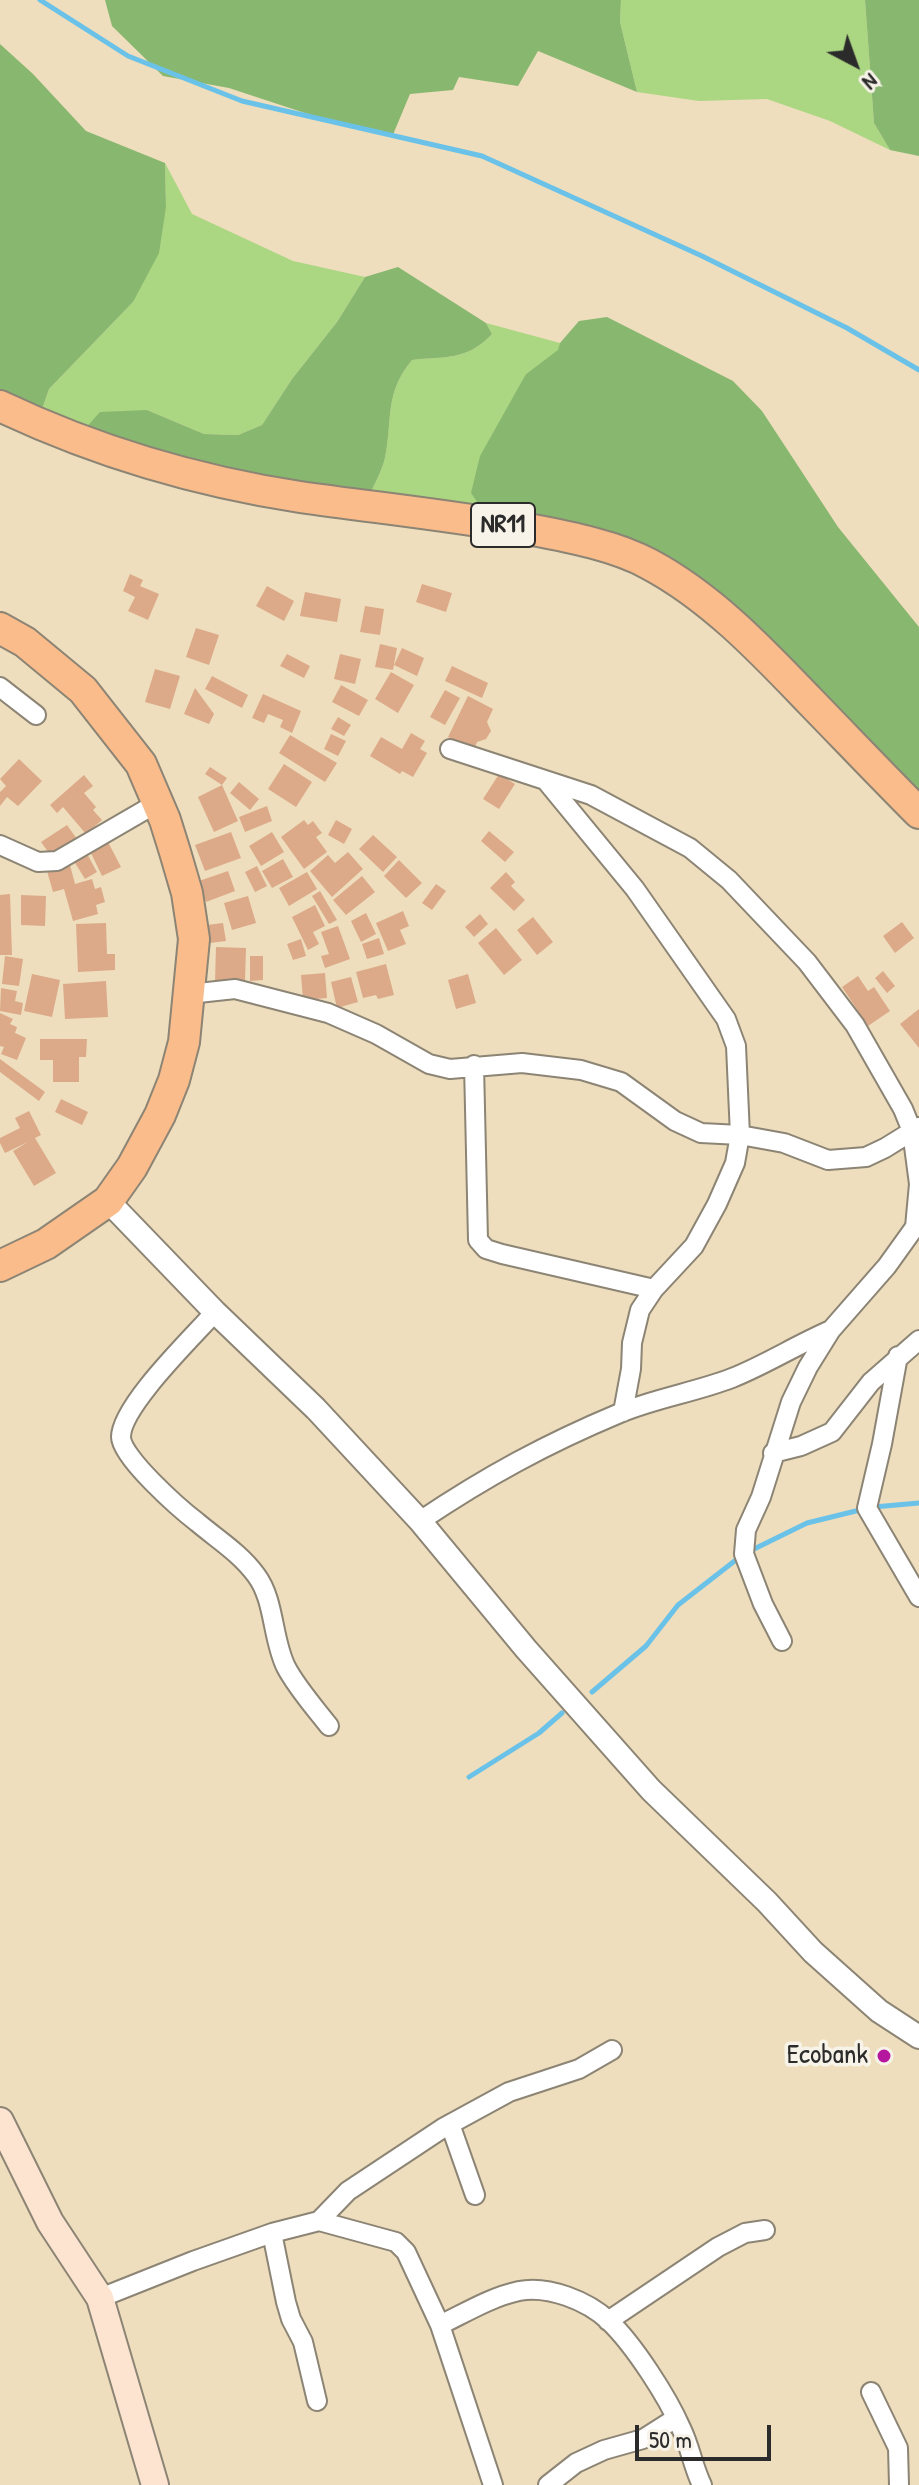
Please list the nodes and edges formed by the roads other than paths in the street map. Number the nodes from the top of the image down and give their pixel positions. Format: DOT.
graph roads {
  1 [pos="0,406"];
  2 [pos="0,628"];
  3 [pos="0,687"];
  4 [pos="36,715"];
  5 [pos="450,749"];
  6 [pos="547,782"];
  7 [pos="157,803"];
  8 [pos="919,813"];
  9 [pos="0,845"];
  10 [pos="189,994"];
  11 [pos="474,1065"];
  12 [pos="915,1129"];
  13 [pos="740,1135"];
  14 [pos="108,1201"];
  15 [pos="917,1228"];
  16 [pos="0,1266"];
  17 [pos="654,1289"];
  18 [pos="215,1312"];
  19 [pos="831,1330"];
  20 [pos="919,1340"];
  21 [pos="898,1356"];
  22 [pos="623,1412"];
  23 [pos="773,1453"];
  24 [pos="420,1521"];
  25 [pos="919,1597"];
  26 [pos="782,1641"];
  27 [pos="329,1726"];
  28 [pos="919,2037"];
  29 [pos="612,2050"];
  30 [pos="450,2124"];
  31 [pos="2,2131"];
  32 [pos="475,2195"];
  33 [pos="319,2221"];
  34 [pos="765,2230"];
  35 [pos="272,2233"];
  36 [pos="100,2298"];
  37 [pos="608,2321"];
  38 [pos="440,2325"];
  39 [pos="871,2392"];
  40 [pos="317,2401"];
  41 [pos="676,2418"];
  42 [pos="155,2485"];
  43 [pos="493,2485"];
  44 [pos="548,2485"];
  45 [pos="702,2485"];
  46 [pos="899,2485"];
  1 -- 8 [label="highway, NR11"];
  2 -- 7 [label="highway"];
  3 -- 4 [label="street"];
  5 -- 6 [label="street"];
  6 -- 12 [label="street"];
  6 -- 13 [label="street"];
  7 -- 9 [label="street"];
  7 -- 10 [label="highway"];
  10 -- 11 [label="street"];
  10 -- 14 [label="highway"];
  11 -- 13 [label="street"];
  11 -- 17 [label="street"];
  12 -- 13 [label="street"];
  12 -- 15 [label="street"];
  13 -- 17 [label="street"];
  14 -- 16 [label="highway"];
  14 -- 18 [label="street"];
  15 -- 19 [label="street"];
  17 -- 22 [label="street"];
  18 -- 24 [label="street"];
  18 -- 27 [label="street"];
  19 -- 22 [label="street"];
  19 -- 23 [label="street"];
  20 -- 21 [label="street"];
  21 -- 23 [label="street"];
  21 -- 25 [label="street"];
  22 -- 24 [label="street"];
  23 -- 26 [label="street"];
  24 -- 28 [label="street"];
  29 -- 30 [label="street"];
  30 -- 32 [label="street"];
  30 -- 33 [label="street"];
  31 -- 36 [label="main road"];
  33 -- 35 [label="street"];
  33 -- 38 [label="street"];
  34 -- 37 [label="street"];
  35 -- 36 [label="street"];
  35 -- 40 [label="street"];
  36 -- 42 [label="main road"];
  37 -- 38 [label="street"];
  37 -- 41 [label="street"];
  38 -- 43 [label="street"];
  39 -- 46 [label="street"];
  41 -- 44 [label="street"];
  41 -- 45 [label="street"];
}
